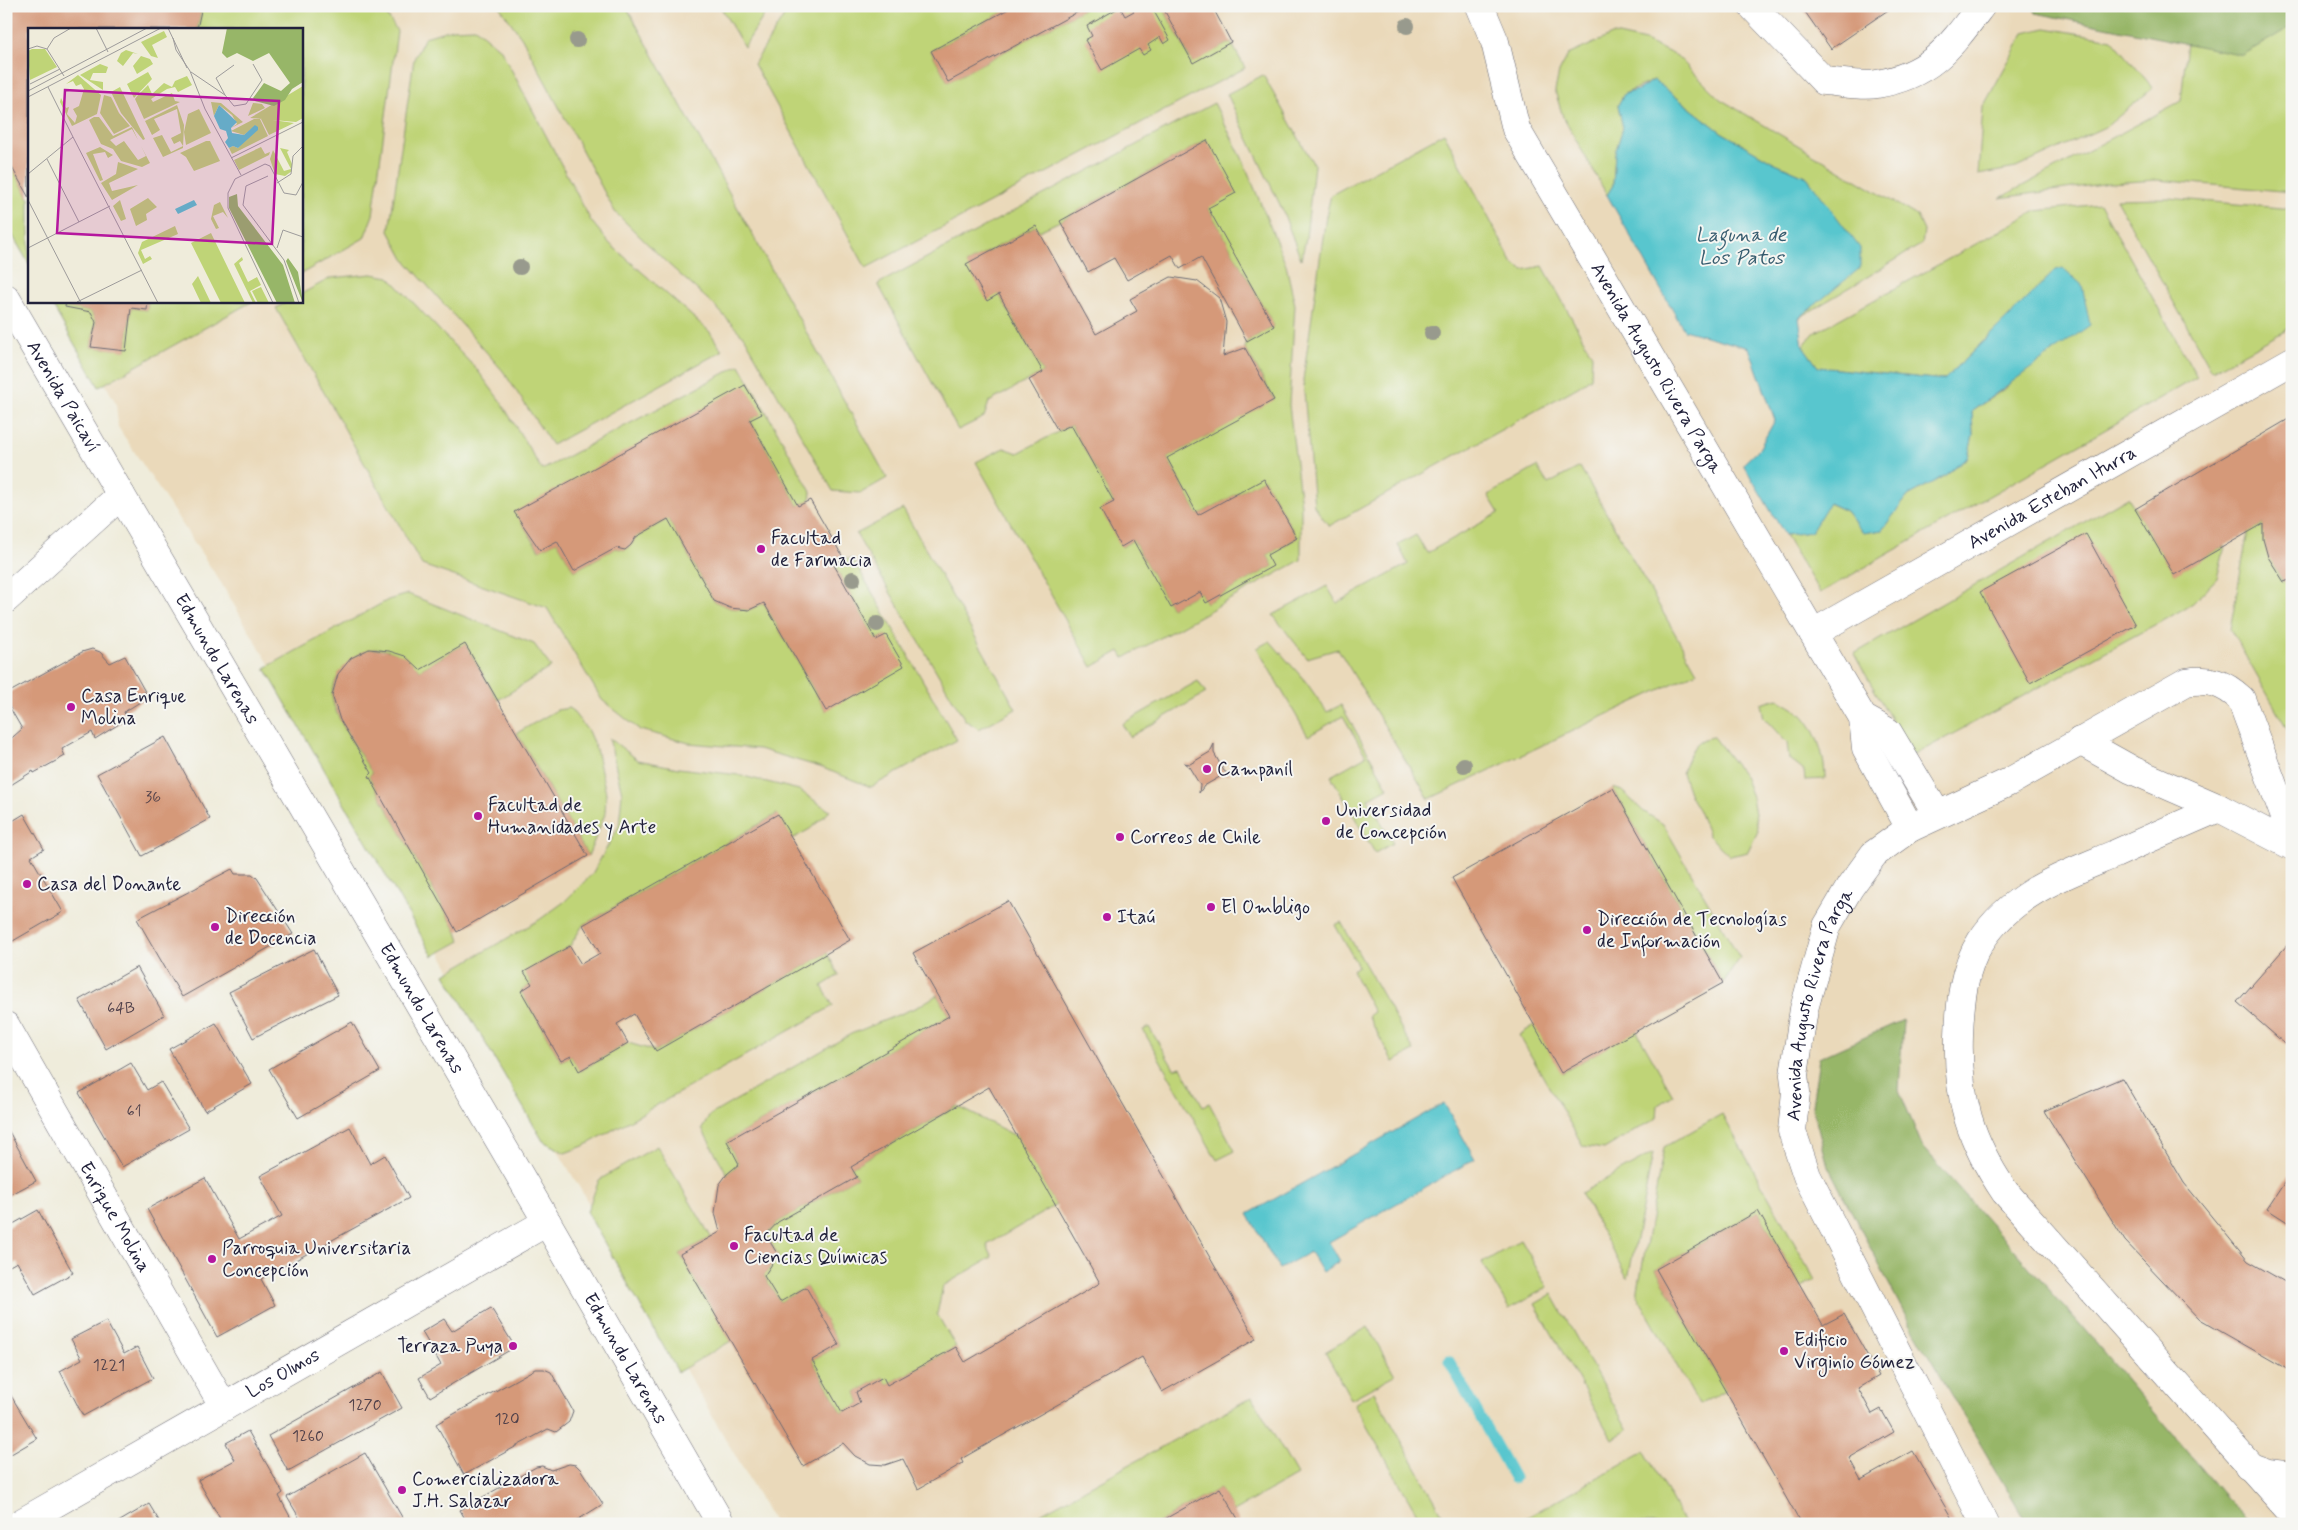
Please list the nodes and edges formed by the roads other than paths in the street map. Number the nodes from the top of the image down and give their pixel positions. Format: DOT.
graph roads {
  1 [pos="1480,6"];
  2 [pos="1752,6"];
  3 [pos="1980,6"];
  4 [pos="6,298"];
  5 [pos="2292,361"];
  6 [pos="121,495"];
  7 [pos="6,599"];
  8 [pos="1813,633"];
  9 [pos="1863,718"];
  10 [pos="2080,741"];
  11 [pos="2219,808"];
  12 [pos="1937,814"];
  13 [pos="1910,828"];
  14 [pos="2292,836"];
  15 [pos="2292,846"];
  16 [pos="6,1026"];
  17 [pos="547,1222"];
  18 [pos="224,1407"];
  19 [pos="2248,1466"];
  20 [pos="2292,1476"];
  21 [pos="2292,1513"];
  22 [pos="20,1524"];
  23 [pos="720,1524"];
  24 [pos="1985,1524"];
  1 -- 8 [label="street, Avenida Augusto Rivera Parga"];
  2 -- 3 [label="street"];
  4 -- 6 [label="street, Avenida Paicaví"];
  5 -- 8 [label="street, Avenida Esteban Iturra"];
  6 -- 7 [label="street"];
  6 -- 17 [label="street, Edmundo Larenas"];
  8 -- 9 [label="street, Avenida Augusto Rivera Parga"];
  9 -- 12 [label="street"];
  9 -- 13 [label="street, Avenida Augusto Rivera Parga"];
  10 -- 11 [label="street"];
  10 -- 12 [label="street, Avenida Augusto Rivera Parga"];
  10 -- 14 [label="street, Avenida Augusto Rivera Parga"];
  11 -- 15 [label="street"];
  11 -- 19 [label="street"];
  12 -- 13 [label="street, Avenida Augusto Rivera Parga"];
  13 -- 24 [label="street, Avenida Augusto Rivera Parga"];
  16 -- 18 [label="street, Enrique Molina"];
  17 -- 18 [label="street, Los Olmos"];
  17 -- 23 [label="street, Edmundo Larenas"];
  18 -- 22 [label="street, Los Olmos"];
  19 -- 20 [label="street"];
  19 -- 21 [label="street"];
}
